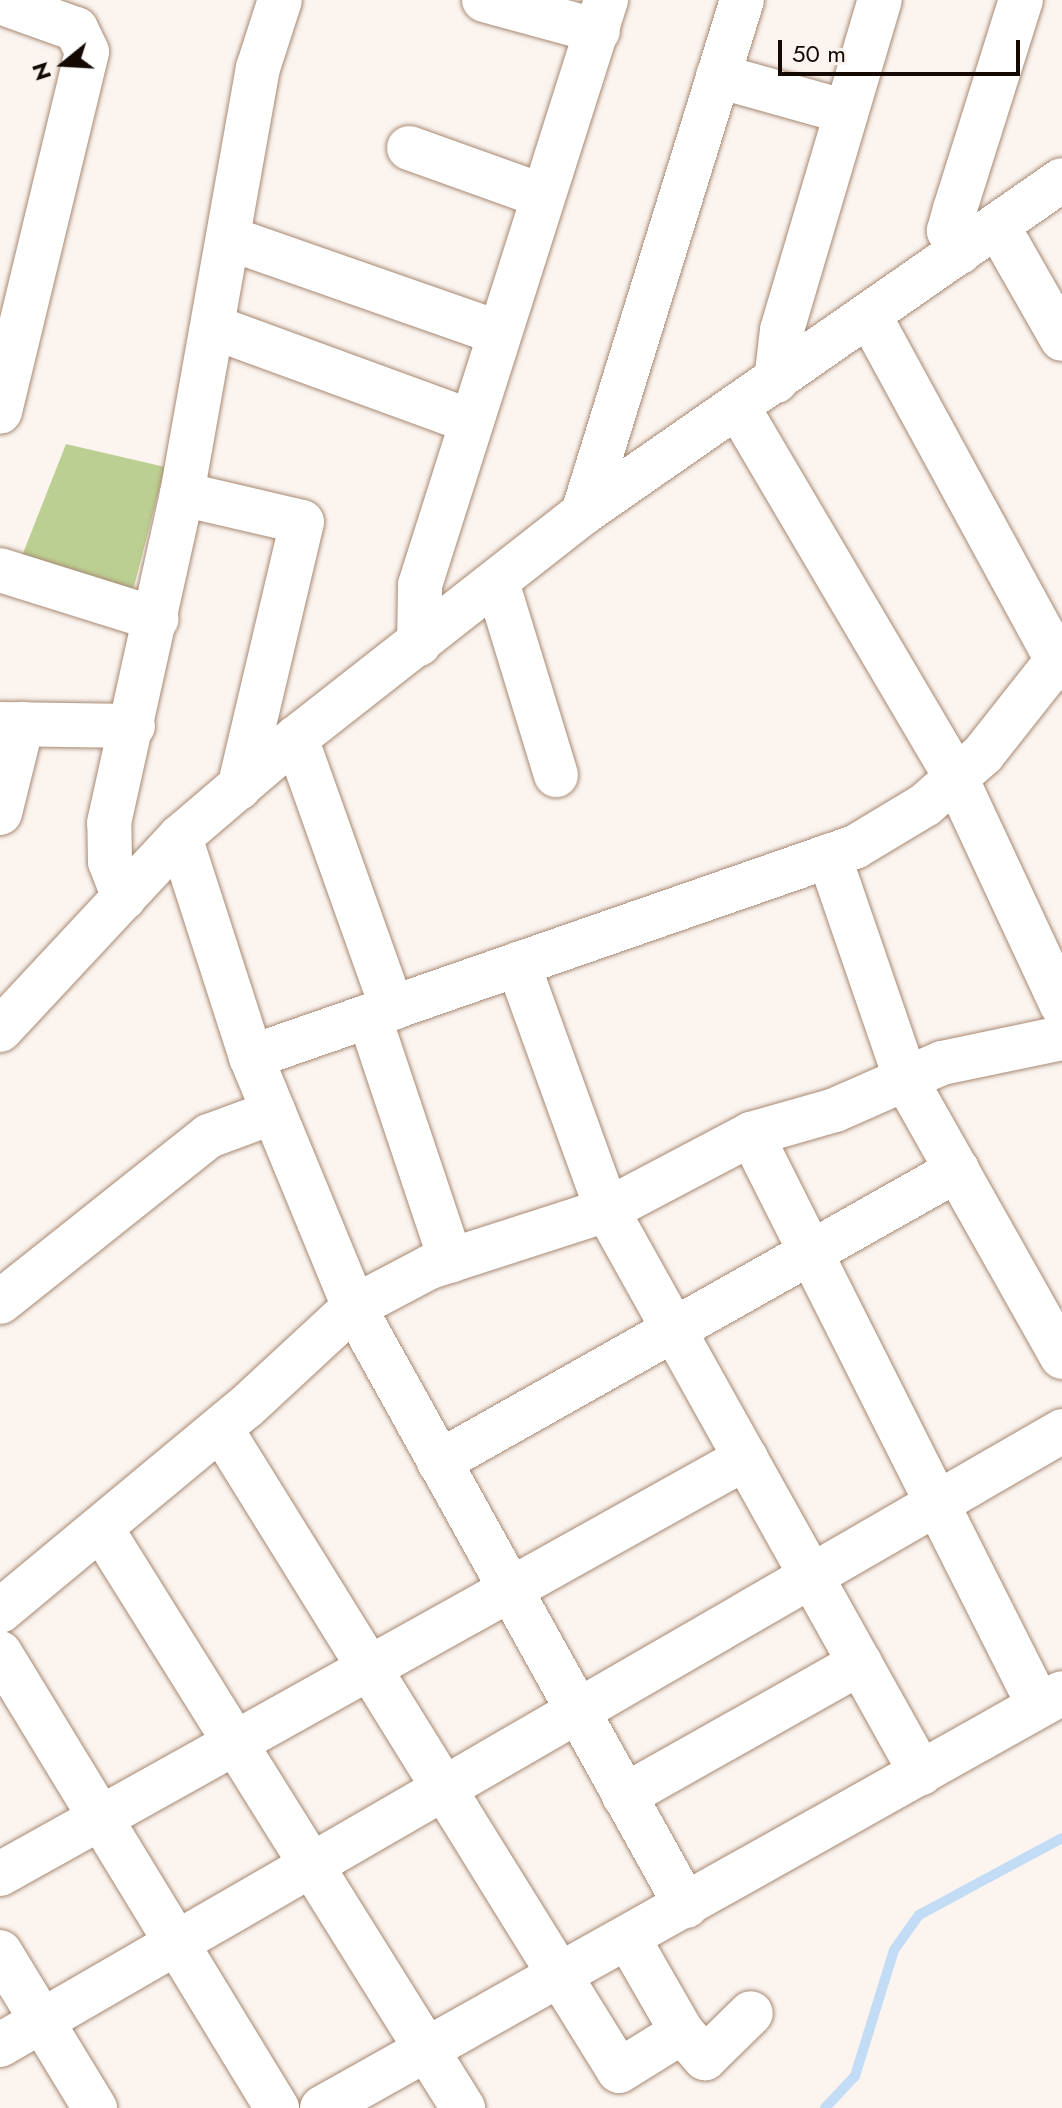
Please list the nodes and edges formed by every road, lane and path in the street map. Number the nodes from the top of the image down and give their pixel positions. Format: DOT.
graph roads {
  1 [pos="280,0"];
  2 [pos="484,0"];
  3 [pos="742,0"];
  4 [pos="880,0"];
  5 [pos="1021,0"];
  6 [pos="0,2"];
  7 [pos="602,16"];
  8 [pos="718,76"];
  9 [pos="846,112"];
  10 [pos="409,148"];
  11 [pos="1062,180"];
  12 [pos="543,196"];
  13 [pos="997,225"];
  14 [pos="228,238"];
  15 [pos="960,252"];
  16 [pos="869,315"];
  17 [pos="213,327"];
  18 [pos="496,332"];
  19 [pos="1062,339"];
  20 [pos="776,381"];
  21 [pos="739,409"];
  22 [pos="0,412"];
  23 [pos="470,421"];
  24 [pos="182,494"];
  25 [pos="583,513"];
  26 [pos="0,570"];
  27 [pos="497,582"];
  28 [pos="156,619"];
  29 [pos="419,644"];
  30 [pos="1060,660"];
  31 [pos="11,724"];
  32 [pos="133,726"];
  33 [pos="296,738"];
  34 [pos="556,775"];
  35 [pos="956,778"];
  36 [pos="239,788"];
  37 [pos="0,813"];
  38 [pos="180,837"];
  39 [pos="829,856"];
  40 [pos="124,898"];
  41 [pos="518,964"];
  42 [pos="1062,1005"];
  43 [pos="381,1012"];
  44 [pos="0,1030"];
  45 [pos="1062,1038"];
  46 [pos="251,1057"];
  47 [pos="906,1080"];
  48 [pos="274,1112"];
  49 [pos="751,1134"];
  50 [pos="957,1170"];
  51 [pos="607,1210"];
  52 [pos="810,1253"];
  53 [pos="451,1261"];
  54 [pos="0,1302"];
  55 [pos="354,1307"];
  56 [pos="674,1329"];
  57 [pos="1062,1357"];
  58 [pos="221,1429"];
  59 [pos="1062,1431"];
  60 [pos="746,1458"];
  61 [pos="439,1462"];
  62 [pos="938,1505"];
  63 [pos="101,1528"];
  64 [pos="813,1579"];
  65 [pos="512,1593"];
  66 [pos="0,1611"];
  67 [pos="0,1653"];
  68 [pos="860,1663"];
  69 [pos="370,1670"];
  70 [pos="1050,1699"];
  71 [pos="580,1716"];
  72 [pos="233,1743"];
  73 [pos="921,1773"];
  74 [pos="446,1792"];
  75 [pos="624,1796"];
  76 [pos="100,1818"];
  77 [pos="311,1869"];
  78 [pos="0,1874"];
  79 [pos="686,1906"];
  80 [pos="628,1938"];
  81 [pos="177,1945"];
  82 [pos="0,1952"];
  83 [pos="560,1977"];
  84 [pos="751,2013"];
  85 [pos="42,2021"];
  86 [pos="682,2032"];
  87 [pos="0,2045"];
  88 [pos="427,2050"];
  89 [pos="95,2108"];
  90 [pos="277,2108"];
  91 [pos="322,2108"];
  92 [pos="463,2108"];
  1 -- 14 [label="street"];
  2 -- 7 [label="street"];
  3 -- 8 [label="street"];
  4 -- 9 [label="street"];
  5 -- 15 [label="street"];
  6 -- 22 [label="street"];
  7 -- 12 [label="street"];
  8 -- 9 [label="street"];
  8 -- 25 [label="street"];
  9 -- 20 [label="street"];
  10 -- 12 [label="street"];
  11 -- 13 [label="street"];
  12 -- 18 [label="street"];
  13 -- 15 [label="street"];
  13 -- 19 [label="street"];
  14 -- 17 [label="street"];
  14 -- 18 [label="street"];
  15 -- 16 [label="street"];
  16 -- 20 [label="street"];
  16 -- 30 [label="street"];
  17 -- 23 [label="street"];
  17 -- 24 [label="street"];
  18 -- 23 [label="street"];
  20 -- 21 [label="street"];
  21 -- 25 [label="street"];
  21 -- 35 [label="street"];
  23 -- 29 [label="street"];
  24 -- 28 [label="street"];
  24 -- 36 [label="street"];
  25 -- 27 [label="street"];
  26 -- 28 [label="street"];
  27 -- 29 [label="street"];
  27 -- 34 [label="street"];
  28 -- 32 [label="street"];
  29 -- 33 [label="street"];
  30 -- 35 [label="street"];
  31 -- 32 [label="street"];
  31 -- 37 [label="street"];
  32 -- 40 [label="street"];
  33 -- 36 [label="street"];
  33 -- 43 [label="street"];
  35 -- 39 [label="street"];
  35 -- 42 [label="street"];
  36 -- 38 [label="street"];
  38 -- 40 [label="street"];
  38 -- 46 [label="street"];
  39 -- 41 [label="street"];
  39 -- 47 [label="street"];
  40 -- 44 [label="street"];
  41 -- 43 [label="street"];
  41 -- 51 [label="street"];
  43 -- 46 [label="street"];
  43 -- 53 [label="street"];
  45 -- 47 [label="street"];
  46 -- 48 [label="street"];
  47 -- 49 [label="street"];
  47 -- 50 [label="street"];
  48 -- 54 [label="street"];
  48 -- 55 [label="street"];
  49 -- 51 [label="street"];
  49 -- 52 [label="street"];
  50 -- 52 [label="street"];
  50 -- 57 [label="street"];
  51 -- 53 [label="street"];
  51 -- 56 [label="street"];
  52 -- 56 [label="street"];
  52 -- 62 [label="street"];
  53 -- 55 [label="street"];
  55 -- 58 [label="street"];
  55 -- 61 [label="street"];
  56 -- 60 [label="street"];
  56 -- 61 [label="street"];
  58 -- 63 [label="street"];
  58 -- 69 [label="street"];
  59 -- 62 [label="street"];
  60 -- 64 [label="street"];
  60 -- 65 [label="street"];
  61 -- 65 [label="street"];
  62 -- 64 [label="street"];
  62 -- 70 [label="street"];
  63 -- 66 [label="street"];
  63 -- 72 [label="street"];
  64 -- 68 [label="street"];
  64 -- 71 [label="street"];
  65 -- 69 [label="street"];
  65 -- 71 [label="street"];
  67 -- 76 [label="street"];
  68 -- 73 [label="street"];
  68 -- 75 [label="street"];
  69 -- 72 [label="street"];
  69 -- 74 [label="street"];
  70 -- 73 [label="street"];
  71 -- 74 [label="street"];
  71 -- 75 [label="street"];
  72 -- 76 [label="street"];
  72 -- 77 [label="street"];
  73 -- 79 [label="street"];
  74 -- 77 [label="street"];
  74 -- 83 [label="street"];
  75 -- 79 [label="street"];
  76 -- 78 [label="street"];
  76 -- 81 [label="street"];
  77 -- 81 [label="street"];
  77 -- 88 [label="street"];
  79 -- 80 [label="street"];
  80 -- 83 [label="street"];
  80 -- 86 [label="street"];
  81 -- 85 [label="street"];
  81 -- 90 [label="street"];
  82 -- 85 [label="street"];
  83 -- 86 [label="street"];
  83 -- 88 [label="street"];
  84 -- 86 [label="street"];
  85 -- 87 [label="street"];
  85 -- 89 [label="street"];
  88 -- 91 [label="street"];
  88 -- 92 [label="street"];
}
